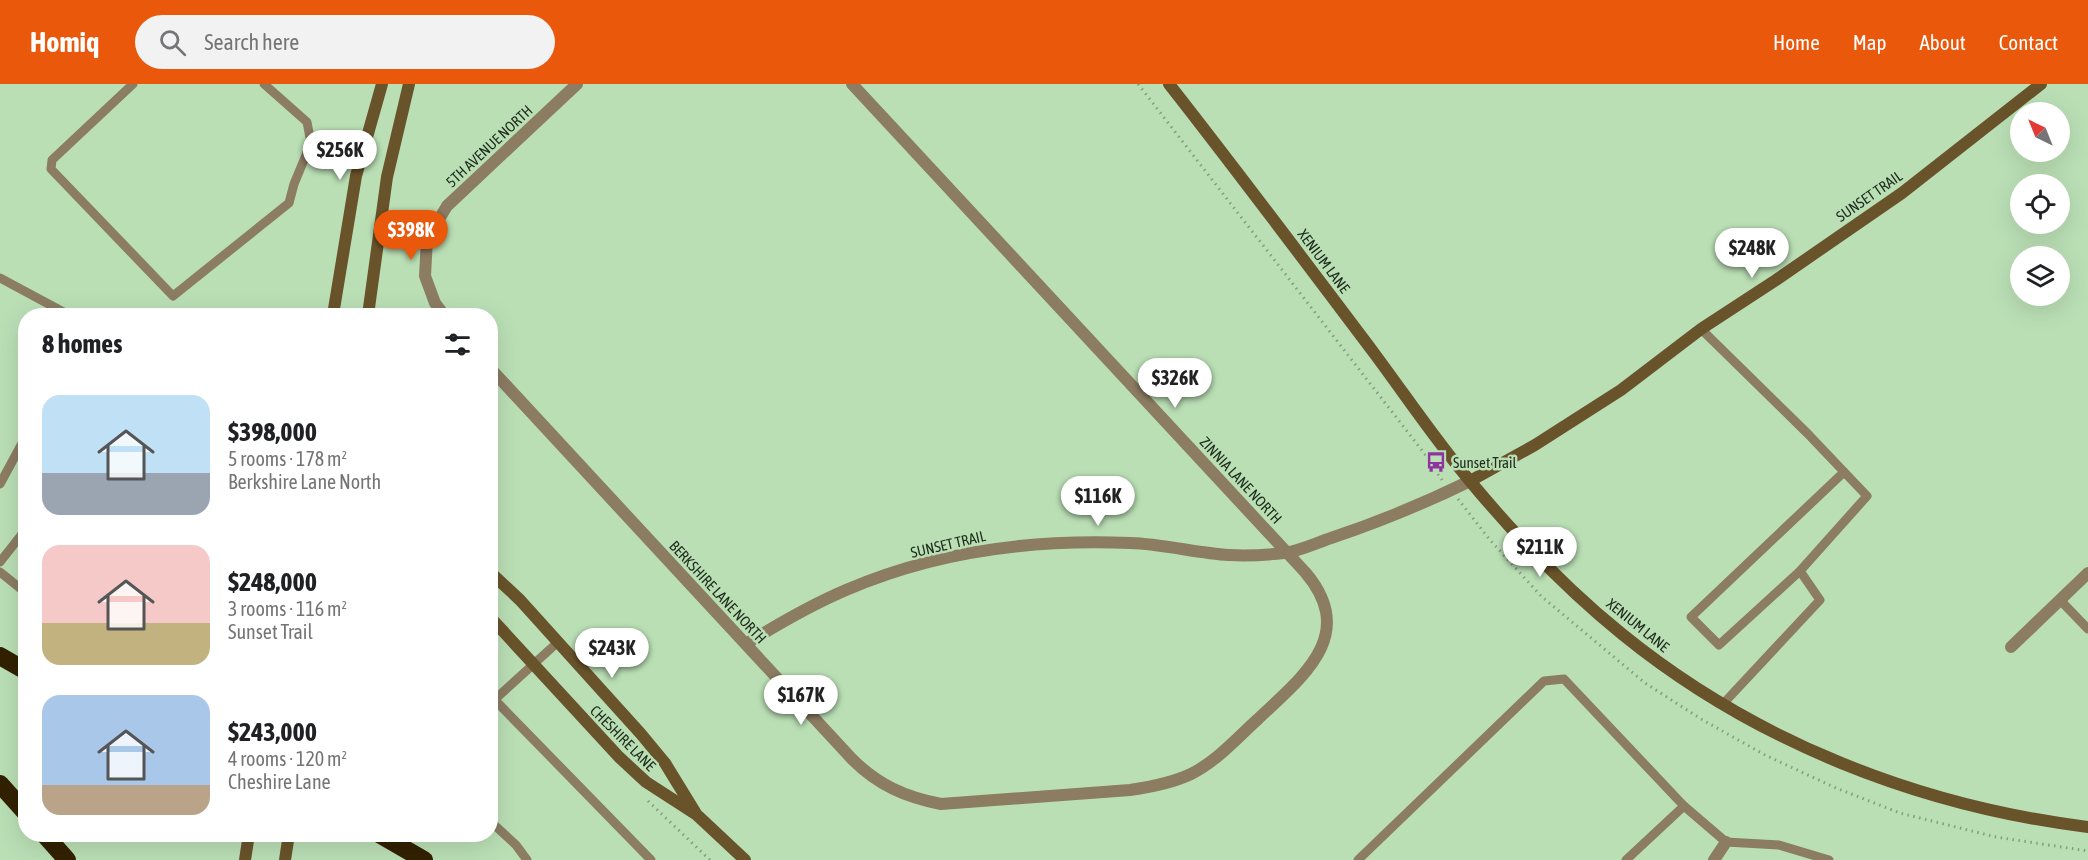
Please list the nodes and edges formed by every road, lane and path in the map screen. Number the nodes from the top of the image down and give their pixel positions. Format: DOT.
graph roads {
  1 [pos="133,84"];
  2 [pos="264,84"];
  3 [pos="382,84"];
  4 [pos="409,84"];
  5 [pos="578,84"];
  6 [pos="852,84"];
  7 [pos="1138,84"];
  8 [pos="1169,84"];
  9 [pos="2041,84"];
  10 [pos="0,278"];
  11 [pos="56,308"];
  12 [pos="334,308"];
  13 [pos="369,308"];
  14 [pos="439,308"];
  15 [pos="1701,329"];
  16 [pos="498,377"];
  17 [pos="18,451"];
  18 [pos="1435,472"];
  19 [pos="1844,472"];
  20 [pos="1470,481"];
  21 [pos="0,484"];
  22 [pos="18,539"];
  23 [pos="1287,552"];
  24 [pos="0,562"];
  25 [pos="1800,571"];
  26 [pos="0,573"];
  27 [pos="2088,573"];
  28 [pos="498,579"];
  29 [pos="18,587"];
  30 [pos="2060,600"];
  31 [pos="498,626"];
  32 [pos="2088,629"];
  33 [pos="558,642"];
  34 [pos="746,644"];
  35 [pos="2011,647"];
  36 [pos="0,656"];
  37 [pos="533,665"];
  38 [pos="18,666"];
  39 [pos="498,694"];
  40 [pos="498,705"];
  41 [pos="1722,705"];
  42 [pos="1222,752"];
  43 [pos="0,784"];
  44 [pos="18,804"];
  45 [pos="1684,806"];
  46 [pos="697,815"];
  47 [pos="2088,827"];
  48 [pos="498,828"];
  49 [pos="51,842"];
  50 [pos="248,842"];
  51 [pos="288,842"];
  52 [pos="393,842"];
  53 [pos="1726,842"];
  54 [pos="1821,859"];
  55 [pos="67,860"];
  56 [pos="245,860"];
  57 [pos="285,860"];
  58 [pos="424,860"];
  59 [pos="527,860"];
  60 [pos="651,860"];
  61 [pos="745,860"];
  62 [pos="1358,860"];
  63 [pos="1626,860"];
  64 [pos="1714,860"];
  1 -- 2 [label="lane"];
  3 -- 12 [label="main road"];
  4 -- 13 [label="main road"];
  5 -- 14 [label="street, 5TH AVENUE NORTH"];
  6 -- 23 [label="street, ZINNIA LANE NORTH"];
  7 -- 18 [label="path"];
  8 -- 20 [label="main road, XENIUM LANE"];
  9 -- 15 [label="main road, SUNSET TRAIL"];
  10 -- 11 [label="lane"];
  15 -- 19 [label="lane"];
  15 -- 20 [label="main road, SUNSET TRAIL"];
  16 -- 34 [label="street, BERKSHIRE LANE NORTH"];
  17 -- 21 [label="lane"];
  19 -- 25 [label="lane"];
  19 -- 25 [label="lane"];
  20 -- 23 [label="street, SUNSET TRAIL"];
  20 -- 41 [label="main road, XENIUM LANE"];
  22 -- 24 [label="lane"];
  23 -- 34 [label="street, SUNSET TRAIL"];
  23 -- 42 [label="street, ZINNIA LANE NORTH"];
  25 -- 41 [label="lane"];
  26 -- 29 [label="lane"];
  27 -- 30 [label="street"];
  28 -- 33 [label="main road, CHESHIRE LANE"];
  30 -- 32 [label="lane"];
  30 -- 35 [label="street"];
  31 -- 37 [label="main road, CHESHIRE LANE"];
  33 -- 37 [label="lane"];
  33 -- 46 [label="main road, CHESHIRE LANE"];
  34 -- 42 [label="street, BERKSHIRE LANE NORTH"];
  36 -- 38 [label="highway"];
  37 -- 39 [label="lane"];
  37 -- 46 [label="main road, CHESHIRE LANE"];
  40 -- 60 [label="lane"];
  41 -- 47 [label="main road, XENIUM LANE"];
  43 -- 44 [label="highway"];
  45 -- 53 [label="lane"];
  45 -- 62 [label="lane"];
  45 -- 63 [label="lane"];
  46 -- 61 [label="main road, CHESHIRE LANE"];
  48 -- 59 [label="lane"];
  49 -- 55 [label="highway"];
  50 -- 56 [label="main road"];
  51 -- 57 [label="main road"];
  52 -- 58 [label="highway"];
  53 -- 54 [label="lane"];
  53 -- 64 [label="street"];
}
